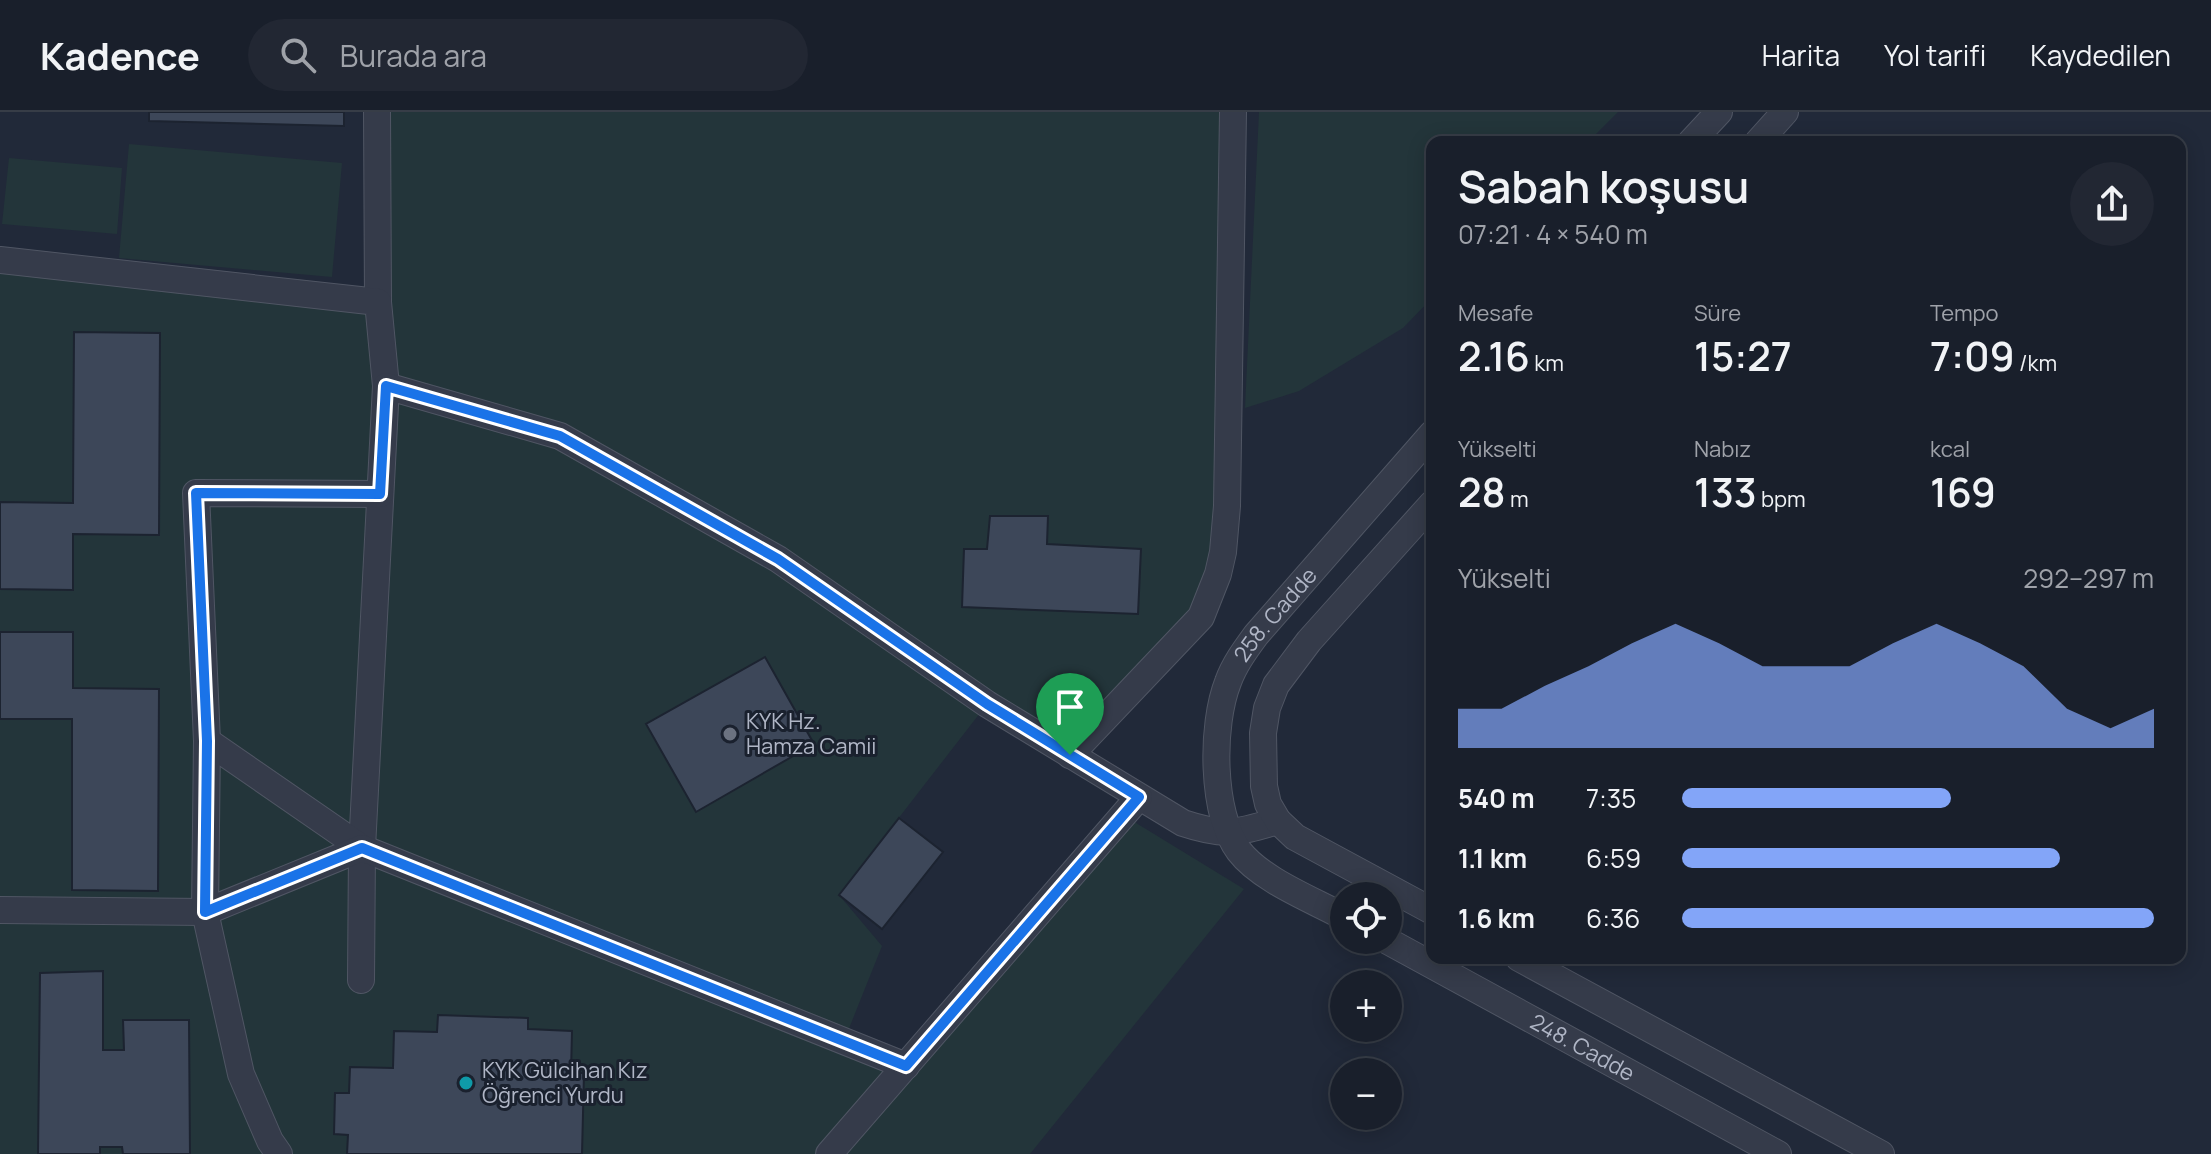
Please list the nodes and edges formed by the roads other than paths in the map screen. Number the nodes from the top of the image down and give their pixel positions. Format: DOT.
graph roads {
  1 [pos="377,112"];
  2 [pos="1233,112"];
  3 [pos="1719,112"];
  4 [pos="1785,112"];
  5 [pos="1697,136"];
  6 [pos="1763,136"];
  7 [pos="0,260"];
  8 [pos="378,302"];
  9 [pos="386,386"];
  10 [pos="1426,441"];
  11 [pos="380,494"];
  12 [pos="1426,511"];
  13 [pos="207,741"];
  14 [pos="1070,755"];
  15 [pos="1139,797"];
  16 [pos="1278,821"];
  17 [pos="1229,834"];
  18 [pos="362,848"];
  19 [pos="1426,908"];
  20 [pos="1330,909"];
  21 [pos="0,910"];
  22 [pos="205,912"];
  23 [pos="1402,949"];
  24 [pos="1426,962"];
  25 [pos="1430,964"];
  26 [pos="1530,964"];
  27 [pos="361,980"];
  28 [pos="906,1066"];
  29 [pos="279,1154"];
  30 [pos="829,1154"];
  31 [pos="1778,1154"];
  32 [pos="1881,1154"];
  1 -- 8 [label="street"];
  2 -- 14 [label="street"];
  3 -- 5 [label="street"];
  4 -- 6 [label="street"];
  7 -- 8 [label="street"];
  8 -- 9 [label="street"];
  9 -- 11 [label="street"];
  9 -- 14 [label="street"];
  10 -- 17 [label="street, 258. Cadde"];
  11 -- 13 [label="street"];
  11 -- 18 [label="street"];
  12 -- 16 [label="street, 258. Cadde"];
  13 -- 18 [label="street"];
  13 -- 22 [label="street"];
  14 -- 15 [label="street"];
  15 -- 17 [label="street"];
  15 -- 28 [label="street"];
  16 -- 17 [label="street"];
  16 -- 19 [label="street"];
  17 -- 20 [label="street"];
  18 -- 22 [label="street"];
  18 -- 27 [label="street"];
  18 -- 28 [label="street"];
  21 -- 22 [label="street"];
  22 -- 29 [label="street"];
  23 -- 24 [label="street, 248. Cadde"];
  25 -- 31 [label="street, 248. Cadde"];
  26 -- 32 [label="street"];
  28 -- 30 [label="street"];
}
